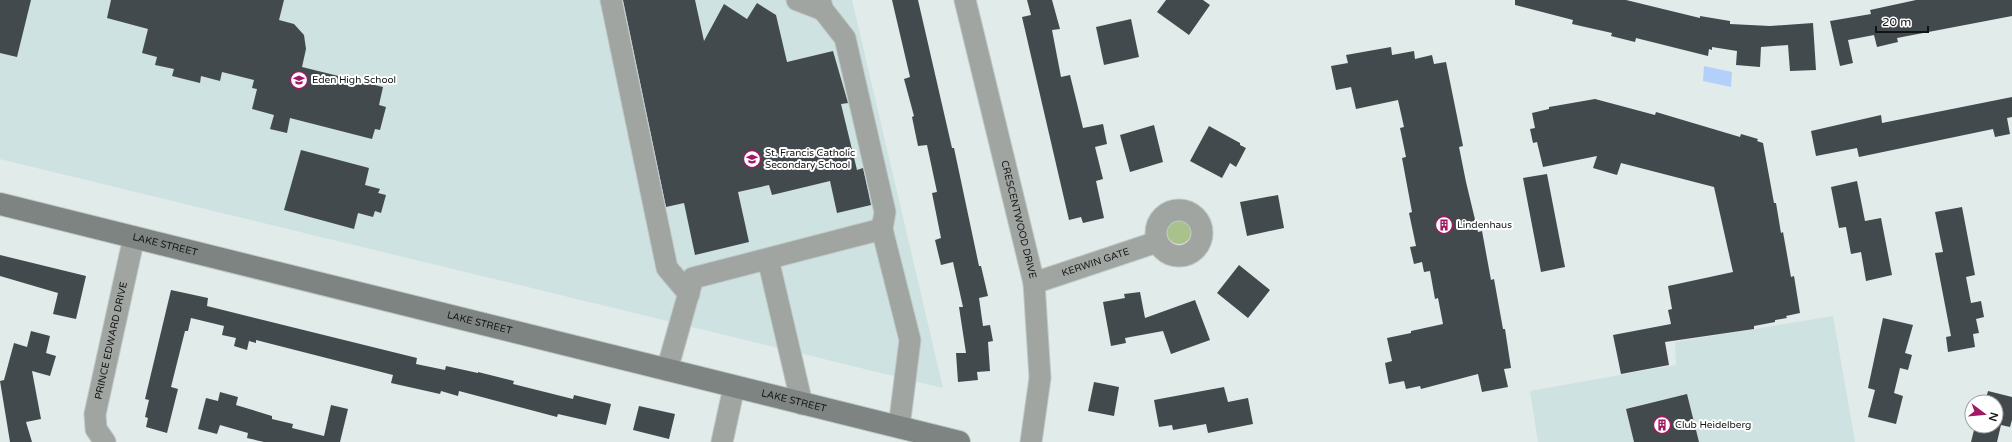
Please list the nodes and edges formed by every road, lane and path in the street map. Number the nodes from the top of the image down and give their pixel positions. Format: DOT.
graph roads {
  1 [pos="611,0"];
  2 [pos="797,0"];
  3 [pos="965,0"];
  4 [pos="822,5"];
  5 [pos="0,204"];
  6 [pos="882,229"];
  7 [pos="134,237"];
  8 [pos="1157,242"];
  9 [pos="768,258"];
  10 [pos="1034,283"];
  11 [pos="689,294"];
  12 [pos="668,370"];
  13 [pos="734,387"];
  14 [pos="802,404"];
  15 [pos="900,427"];
  16 [pos="105,442"];
  17 [pos="722,442"];
  18 [pos="959,442"];
  19 [pos="1031,442"];
  1 -- 11 [label="street"];
  2 -- 4 [label="street"];
  3 -- 10 [label="street, CRESCENTWOOD DRIVE"];
  4 -- 6 [label="street"];
  5 -- 7 [label="main road, LAKE STREET"];
  6 -- 9 [label="street"];
  6 -- 15 [label="street"];
  7 -- 12 [label="main road, LAKE STREET"];
  7 -- 16 [label="street, PRINCE EDWARD DRIVE"];
  8 -- 10 [label="street, KERWIN GATE"];
  9 -- 11 [label="street"];
  9 -- 14 [label="street"];
  10 -- 19 [label="street, CRESCENTWOOD DRIVE"];
  11 -- 12 [label="street"];
  12 -- 13 [label="main road, LAKE STREET"];
  13 -- 14 [label="main road, LAKE STREET"];
  13 -- 17 [label="street"];
  14 -- 15 [label="main road, LAKE STREET"];
  15 -- 18 [label="main road, LAKE STREET"];
}
